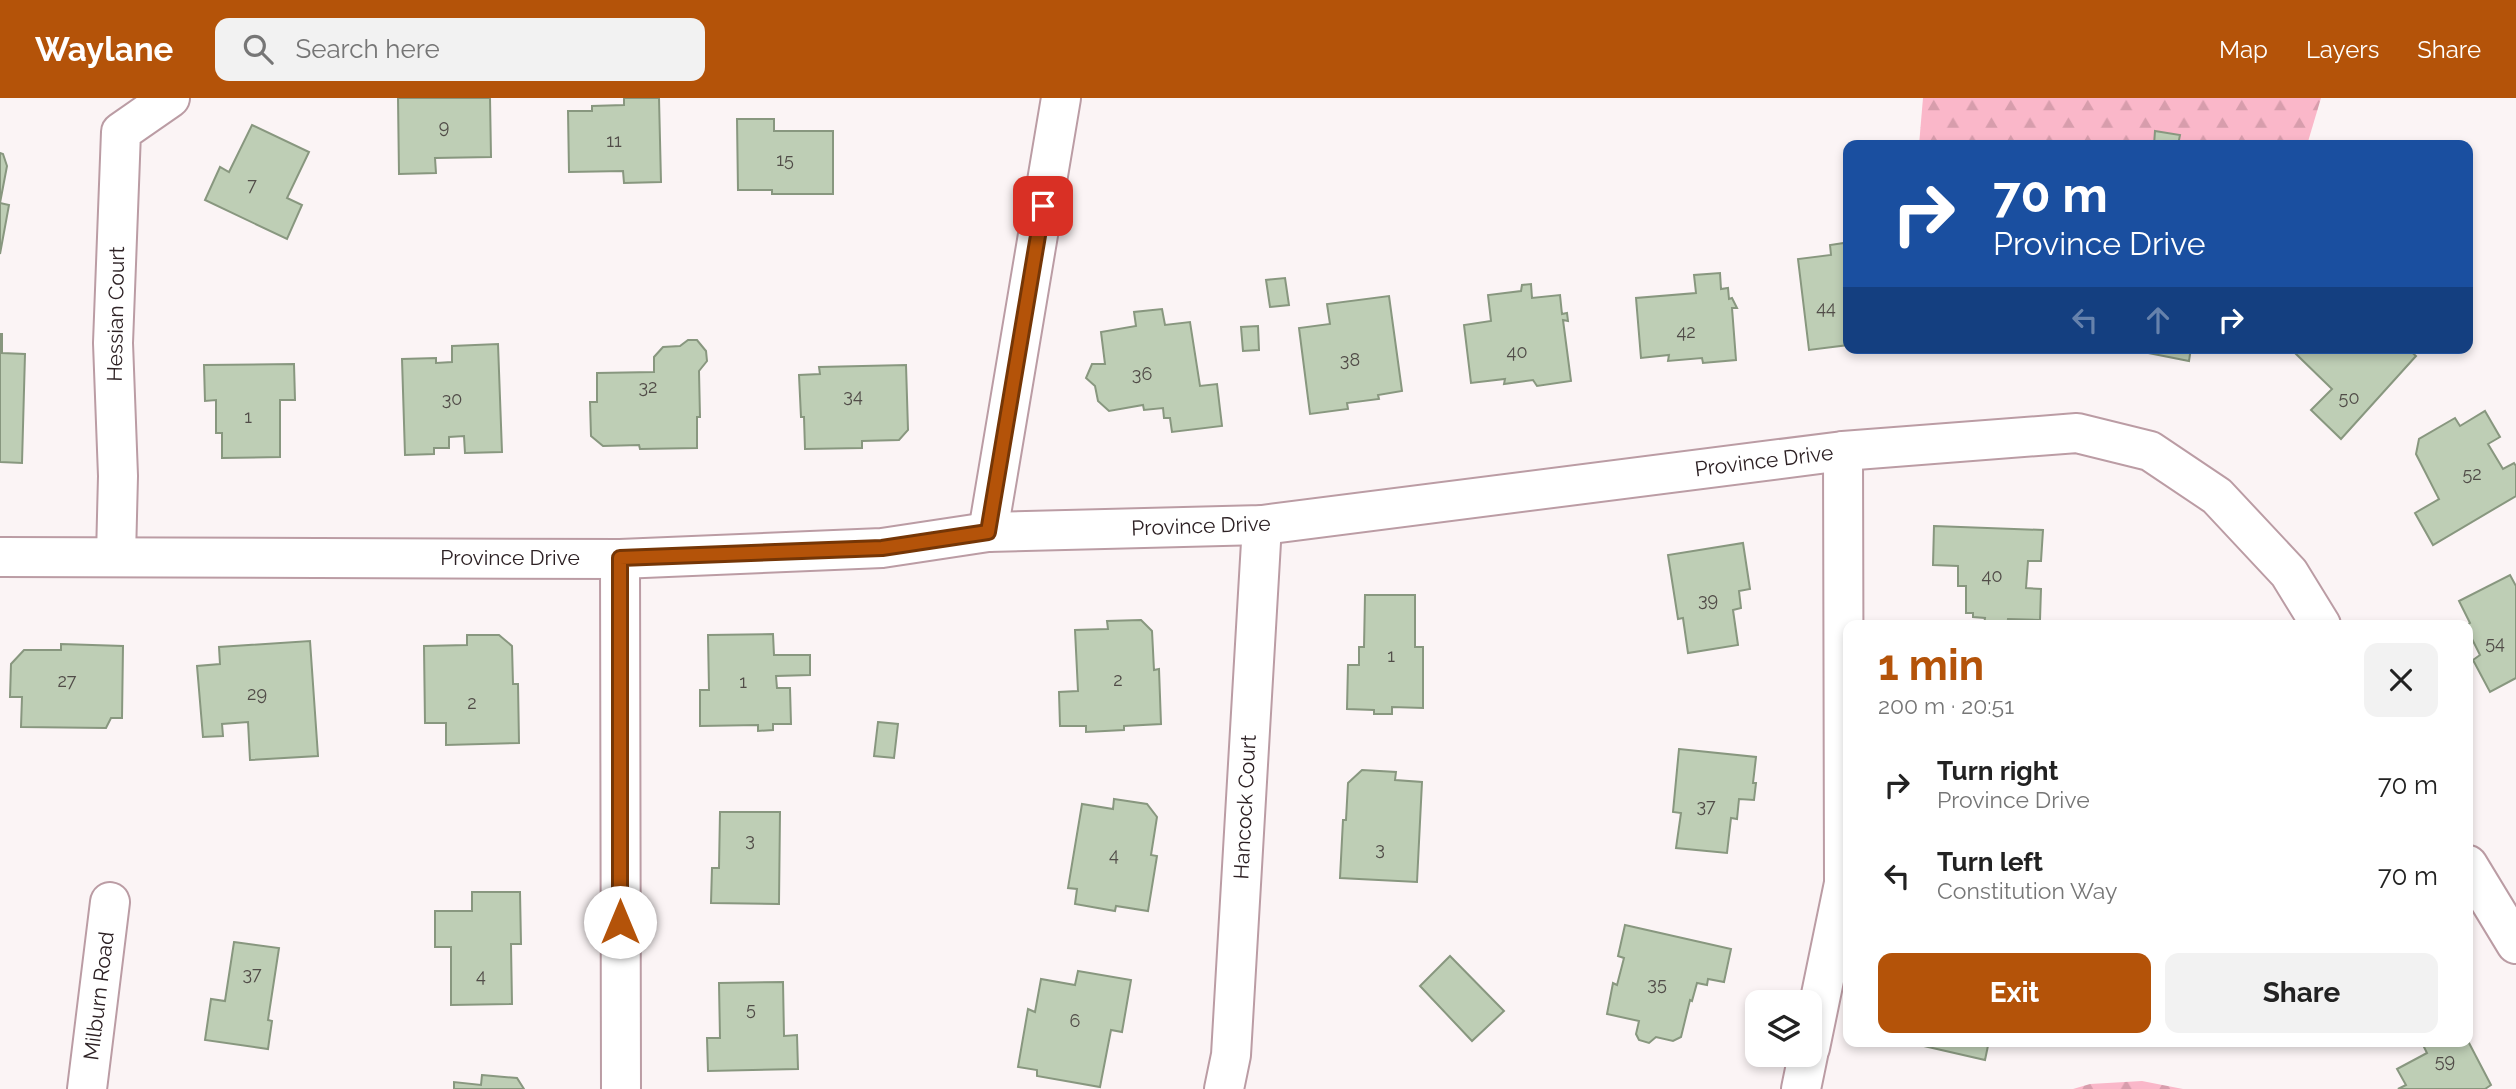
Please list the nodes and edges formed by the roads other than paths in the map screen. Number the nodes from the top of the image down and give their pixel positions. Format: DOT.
graph roads {
  1 [pos="170,98"];
  2 [pos="1061,98"];
  3 [pos="1843,450"];
  4 [pos="1262,525"];
  5 [pos="988,532"];
  6 [pos="116,556"];
  7 [pos="0,557"];
  8 [pos="620,558"];
  9 [pos="1843,620"];
  10 [pos="2318,620"];
  11 [pos="2473,873"];
  12 [pos="1843,888"];
  13 [pos="110,902"];
  14 [pos="2516,944"];
  15 [pos="1822,990"];
  16 [pos="1806,1067"];
  17 [pos="87,1089"];
  18 [pos="621,1089"];
  19 [pos="1224,1089"];
  20 [pos="1801,1089"];
  1 -- 6 [label="street, Hessian Court"];
  2 -- 5 [label="street"];
  3 -- 4 [label="street, Province Drive"];
  3 -- 9 [label="street"];
  3 -- 10 [label="street, Province Drive"];
  4 -- 5 [label="street, Province Drive"];
  4 -- 19 [label="street, Hancock Court"];
  5 -- 8 [label="street, Province Drive"];
  6 -- 7 [label="street, Province Drive"];
  6 -- 8 [label="street, Province Drive"];
  8 -- 18 [label="street"];
  11 -- 14 [label="street"];
  12 -- 15 [label="street"];
  13 -- 17 [label="street, Milburn Road"];
  16 -- 20 [label="street"];
}
